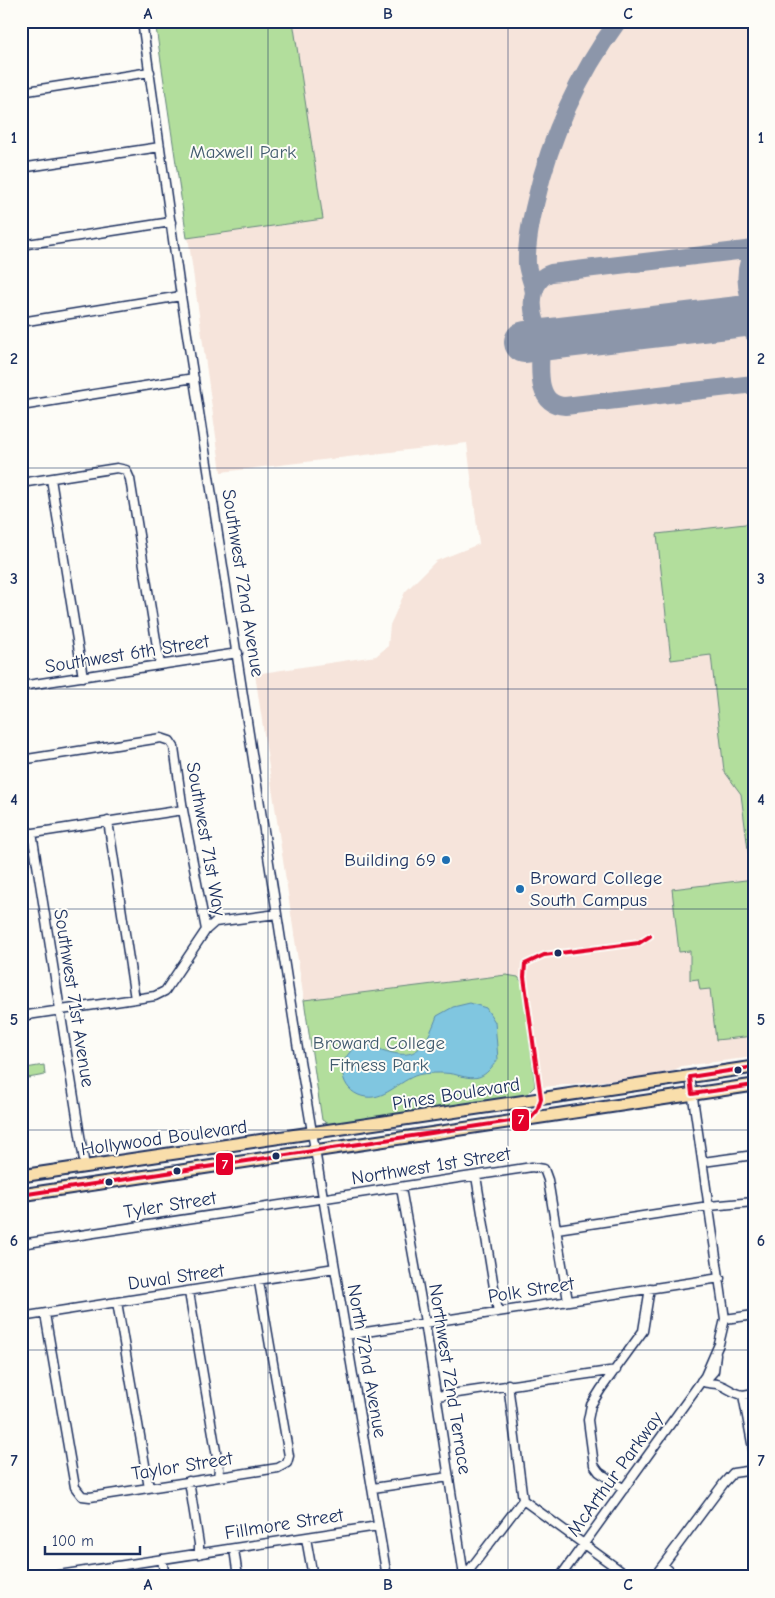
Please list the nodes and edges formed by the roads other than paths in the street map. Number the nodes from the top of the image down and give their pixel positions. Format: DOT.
graph roads {
  1 [pos="142,21"];
  2 [pos="150,72"];
  3 [pos="21,92"];
  4 [pos="160,147"];
  5 [pos="21,168"];
  6 [pos="171,222"];
  7 [pos="21,245"];
  8 [pos="181,296"];
  9 [pos="21,322"];
  10 [pos="194,378"];
  11 [pos="21,406"];
  12 [pos="50,479"];
  13 [pos="21,483"];
  14 [pos="238,653"];
  15 [pos="160,665"];
  16 [pos="83,677"];
  17 [pos="21,686"];
  18 [pos="21,760"];
  19 [pos="183,810"];
  20 [pos="108,821"];
  21 [pos="32,834"];
  22 [pos="21,835"];
  23 [pos="278,914"];
  24 [pos="206,930"];
  25 [pos="135,999"];
  26 [pos="59,1011"];
  27 [pos="21,1016"];
  28 [pos="754,1067"];
  29 [pos="690,1077"];
  30 [pos="754,1085"];
  31 [pos="692,1094"];
  32 [pos="541,1099"];
  33 [pos="531,1118"];
  34 [pos="311,1134"];
  35 [pos="314,1150"];
  36 [pos="754,1155"];
  37 [pos="131,1160"];
  38 [pos="703,1162"];
  39 [pos="85,1167"];
  40 [pos="21,1176"];
  41 [pos="476,1176"];
  42 [pos="73,1187"];
  43 [pos="401,1188"];
  44 [pos="21,1195"];
  45 [pos="323,1198"];
  46 [pos="754,1202"];
  47 [pos="709,1206"];
  48 [pos="557,1229"];
  49 [pos="21,1244"];
  50 [pos="335,1268"];
  51 [pos="720,1278"];
  52 [pos="259,1282"];
  53 [pos="650,1288"];
  54 [pos="189,1292"];
  55 [pos="568,1301"];
  56 [pos="117,1302"];
  57 [pos="498,1312"];
  58 [pos="45,1314"];
  59 [pos="754,1315"];
  60 [pos="21,1317"];
  61 [pos="725,1320"];
  62 [pos="425,1322"];
  63 [pos="346,1334"];
  64 [pos="716,1351"];
  65 [pos="616,1370"];
  66 [pos="712,1374"];
  67 [pos="703,1382"];
  68 [pos="508,1384"];
  69 [pos="717,1384"];
  70 [pos="754,1393"];
  71 [pos="743,1395"];
  72 [pos="437,1396"];
  73 [pos="754,1454"];
  74 [pos="754,1470"];
  75 [pos="218,1477"];
  76 [pos="449,1477"];
  77 [pos="189,1481"];
  78 [pos="149,1488"];
  79 [pos="373,1488"];
  80 [pos="624,1489"];
  81 [pos="523,1500"];
  82 [pos="378,1526"];
  83 [pos="306,1538"];
  84 [pos="585,1544"];
  85 [pos="234,1548"];
  86 [pos="198,1554"];
  87 [pos="162,1559"];
  88 [pos="663,1565"];
  89 [pos="92,1573"];
  90 [pos="464,1576"];
  91 [pos="46,1577"];
  92 [pos="165,1577"];
  93 [pos="238,1577"];
  94 [pos="313,1577"];
  95 [pos="387,1577"];
  96 [pos="560,1577"];
  97 [pos="629,1577"];
  98 [pos="654,1577"];
  99 [pos="676,1577"];
  1 -- 2 [label="street, Southwest 72nd Avenue"];
  2 -- 3 [label="street"];
  2 -- 4 [label="street, Southwest 72nd Avenue"];
  4 -- 5 [label="street"];
  4 -- 6 [label="street, Southwest 72nd Avenue"];
  6 -- 7 [label="street"];
  6 -- 8 [label="street, Southwest 72nd Avenue"];
  8 -- 9 [label="street"];
  8 -- 10 [label="street, Southwest 72nd Avenue"];
  10 -- 11 [label="street"];
  10 -- 14 [label="street, Southwest 72nd Avenue"];
  12 -- 13 [label="street"];
  12 -- 15 [label="street"];
  12 -- 16 [label="street"];
  14 -- 15 [label="street, Southwest 6th Street"];
  14 -- 23 [label="street, Southwest 72nd Avenue"];
  15 -- 16 [label="street, Southwest 6th Street"];
  16 -- 17 [label="street, Southwest 6th Street"];
  18 -- 19 [label="street, Southwest 71st Way"];
  19 -- 20 [label="street"];
  19 -- 24 [label="street, Southwest 71st Way"];
  20 -- 21 [label="street"];
  20 -- 25 [label="street"];
  21 -- 22 [label="street"];
  21 -- 26 [label="street, Southwest 71st Avenue"];
  23 -- 24 [label="street"];
  23 -- 34 [label="street, Southwest 72nd Avenue"];
  24 -- 25 [label="street, Southwest 71st Way"];
  25 -- 26 [label="street, Southwest 71st Way"];
  26 -- 27 [label="street, Southwest 71st Way"];
  26 -- 39 [label="street, Southwest 71st Avenue"];
  28 -- 29 [label="highway, Pines Boulevard"];
  29 -- 31 [label="street, McArthur Parkway"];
  29 -- 32 [label="highway, Pines Boulevard"];
  30 -- 31 [label="highway, Pines Boulevard"];
  31 -- 33 [label="highway, Pines Boulevard"];
  31 -- 38 [label="street, McArthur Parkway"];
  32 -- 33 [label="highway"];
  32 -- 34 [label="highway, Pines Boulevard"];
  33 -- 35 [label="highway, Pines Boulevard"];
  34 -- 35 [label="street, Southwest 72nd Avenue"];
  34 -- 37 [label="highway, Hollywood Boulevard"];
  35 -- 42 [label="highway, Hollywood Boulevard"];
  35 -- 45 [label="street, North 72nd Avenue"];
  36 -- 38 [label="street"];
  37 -- 39 [label="highway, Hollywood Boulevard"];
  37 -- 42 [label="highway"];
  38 -- 47 [label="street, McArthur Parkway"];
  39 -- 40 [label="highway, Hollywood Boulevard"];
  41 -- 43 [label="street, Northwest 1st Street"];
  41 -- 48 [label="street, Northwest 1st Street"];
  41 -- 57 [label="street"];
  42 -- 44 [label="highway, Hollywood Boulevard"];
  43 -- 45 [label="street, Northwest 1st Street"];
  43 -- 62 [label="street, Northwest 72nd Terrace"];
  45 -- 49 [label="street, Tyler Street"];
  45 -- 50 [label="street, North 72nd Avenue"];
  46 -- 47 [label="street"];
  47 -- 48 [label="street"];
  47 -- 51 [label="street, McArthur Parkway"];
  48 -- 55 [label="street"];
  50 -- 52 [label="street, Duval Street"];
  50 -- 63 [label="street, North 72nd Avenue"];
  51 -- 53 [label="street, Polk Street"];
  51 -- 61 [label="street, McArthur Parkway"];
  52 -- 54 [label="street, Duval Street"];
  52 -- 75 [label="street, Taylor Street"];
  53 -- 55 [label="street, Polk Street"];
  53 -- 65 [label="street"];
  54 -- 56 [label="street, Duval Street"];
  54 -- 75 [label="street"];
  55 -- 57 [label="street, Polk Street"];
  56 -- 58 [label="street, Duval Street"];
  56 -- 78 [label="street"];
  57 -- 62 [label="street, Polk Street"];
  58 -- 60 [label="street, Duval Street"];
  58 -- 78 [label="street, Taylor Street"];
  59 -- 61 [label="street"];
  61 -- 64 [label="street, McArthur Parkway"];
  62 -- 63 [label="street, Polk Street"];
  62 -- 72 [label="street, Northwest 72nd Terrace"];
  63 -- 79 [label="street, North 72nd Avenue"];
  64 -- 66 [label="street, McArthur Parkway"];
  64 -- 67 [label="street, McArthur Parkway"];
  65 -- 68 [label="street"];
  65 -- 80 [label="street"];
  66 -- 67 [label="street, McArthur Parkway"];
  66 -- 69 [label="street"];
  67 -- 69 [label="street"];
  67 -- 80 [label="street, McArthur Parkway"];
  68 -- 72 [label="street"];
  68 -- 81 [label="street"];
  69 -- 71 [label="street"];
  70 -- 71 [label="street"];
  71 -- 73 [label="street"];
  72 -- 76 [label="street, Northwest 72nd Terrace"];
  74 -- 88 [label="street"];
  75 -- 77 [label="street, Taylor Street"];
  76 -- 79 [label="street"];
  76 -- 90 [label="street, Northwest 72nd Terrace"];
  77 -- 78 [label="street, Taylor Street"];
  77 -- 86 [label="street"];
  79 -- 82 [label="street, North 72nd Avenue"];
  80 -- 84 [label="street, McArthur Parkway"];
  81 -- 84 [label="street"];
  81 -- 90 [label="street"];
  82 -- 83 [label="street, Fillmore Street"];
  82 -- 95 [label="street, North 72nd Avenue"];
  83 -- 85 [label="street, Fillmore Street"];
  83 -- 94 [label="street"];
  84 -- 96 [label="street, McArthur Parkway"];
  84 -- 97 [label="street"];
  85 -- 86 [label="street, Fillmore Street"];
  85 -- 93 [label="street"];
  86 -- 87 [label="street, Fillmore Street"];
  87 -- 89 [label="street, Fillmore Street"];
  87 -- 92 [label="street"];
  88 -- 98 [label="street"];
  88 -- 99 [label="street"];
  89 -- 91 [label="street, Fillmore Street"];
}
